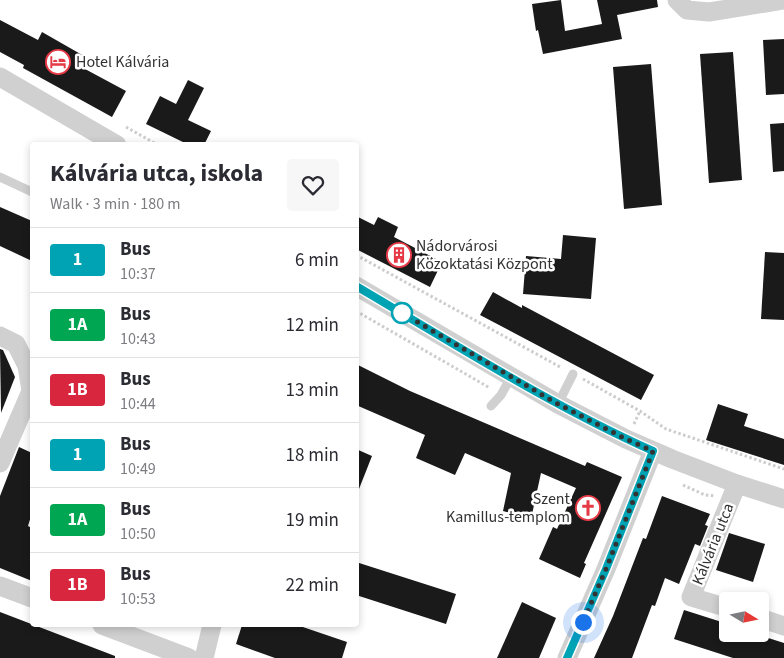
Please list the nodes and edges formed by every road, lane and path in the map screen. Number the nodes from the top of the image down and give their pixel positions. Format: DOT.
graph roads {
  1 [pos="677,0"];
  2 [pos="784,0"];
  3 [pos="0,77"];
  4 [pos="112,142"];
  5 [pos="0,177"];
  6 [pos="30,191"];
  7 [pos="359,288"];
  8 [pos="0,336"];
  9 [pos="573,374"];
  10 [pos="512,377"];
  11 [pos="30,383"];
  12 [pos="30,393"];
  13 [pos="558,404"];
  14 [pos="491,406"];
  15 [pos="653,451"];
  16 [pos="0,463"];
  17 [pos="737,484"];
  18 [pos="784,500"];
  19 [pos="0,586"];
  20 [pos="30,597"];
  21 [pos="719,605"];
  22 [pos="769,621"];
  23 [pos="784,626"];
  24 [pos="107,627"];
  25 [pos="212,627"];
  26 [pos="189,658"];
  27 [pos="204,658"];
  28 [pos="567,658"];
  1 -- 2 [label="street"];
  3 -- 4 [label="street"];
  5 -- 6 [label="lane"];
  7 -- 10 [label="street, Kálvária utca"];
  8 -- 11 [label="street"];
  9 -- 13 [label="lane"];
  10 -- 13 [label="street, Kálvária utca"];
  10 -- 14 [label="lane"];
  12 -- 16 [label="street"];
  13 -- 15 [label="street, Kálvária utca"];
  15 -- 17 [label="street, Kálvária utca"];
  15 -- 28 [label="street"];
  17 -- 18 [label="street, Kálvária utca"];
  17 -- 21 [label="street, Kálvária utca"];
  19 -- 20 [label="street"];
  22 -- 23 [label="street"];
  24 -- 26 [label="street"];
  25 -- 27 [label="street"];
}
